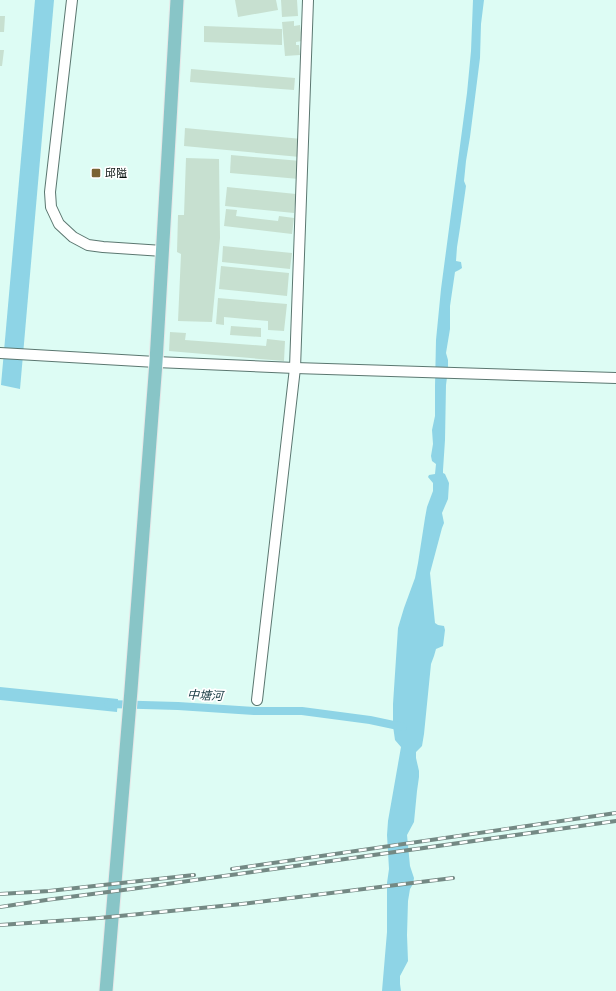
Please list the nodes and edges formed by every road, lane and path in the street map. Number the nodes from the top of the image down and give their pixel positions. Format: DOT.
graph roads {
  1 [pos="72,0"];
  2 [pos="177,0"];
  3 [pos="308,0"];
  4 [pos="163,251"];
  5 [pos="0,353"];
  6 [pos="156,362"];
  7 [pos="295,368"];
  8 [pos="616,378"];
  9 [pos="258,700"];
  10 [pos="106,991"];
  1 -- 4 [label="street"];
  2 -- 4 [label="main road"];
  3 -- 7 [label="street"];
  4 -- 6 [label="main road"];
  5 -- 6 [label="street"];
  6 -- 7 [label="street"];
  6 -- 10 [label="main road"];
  7 -- 8 [label="street"];
  7 -- 9 [label="street"];
}
